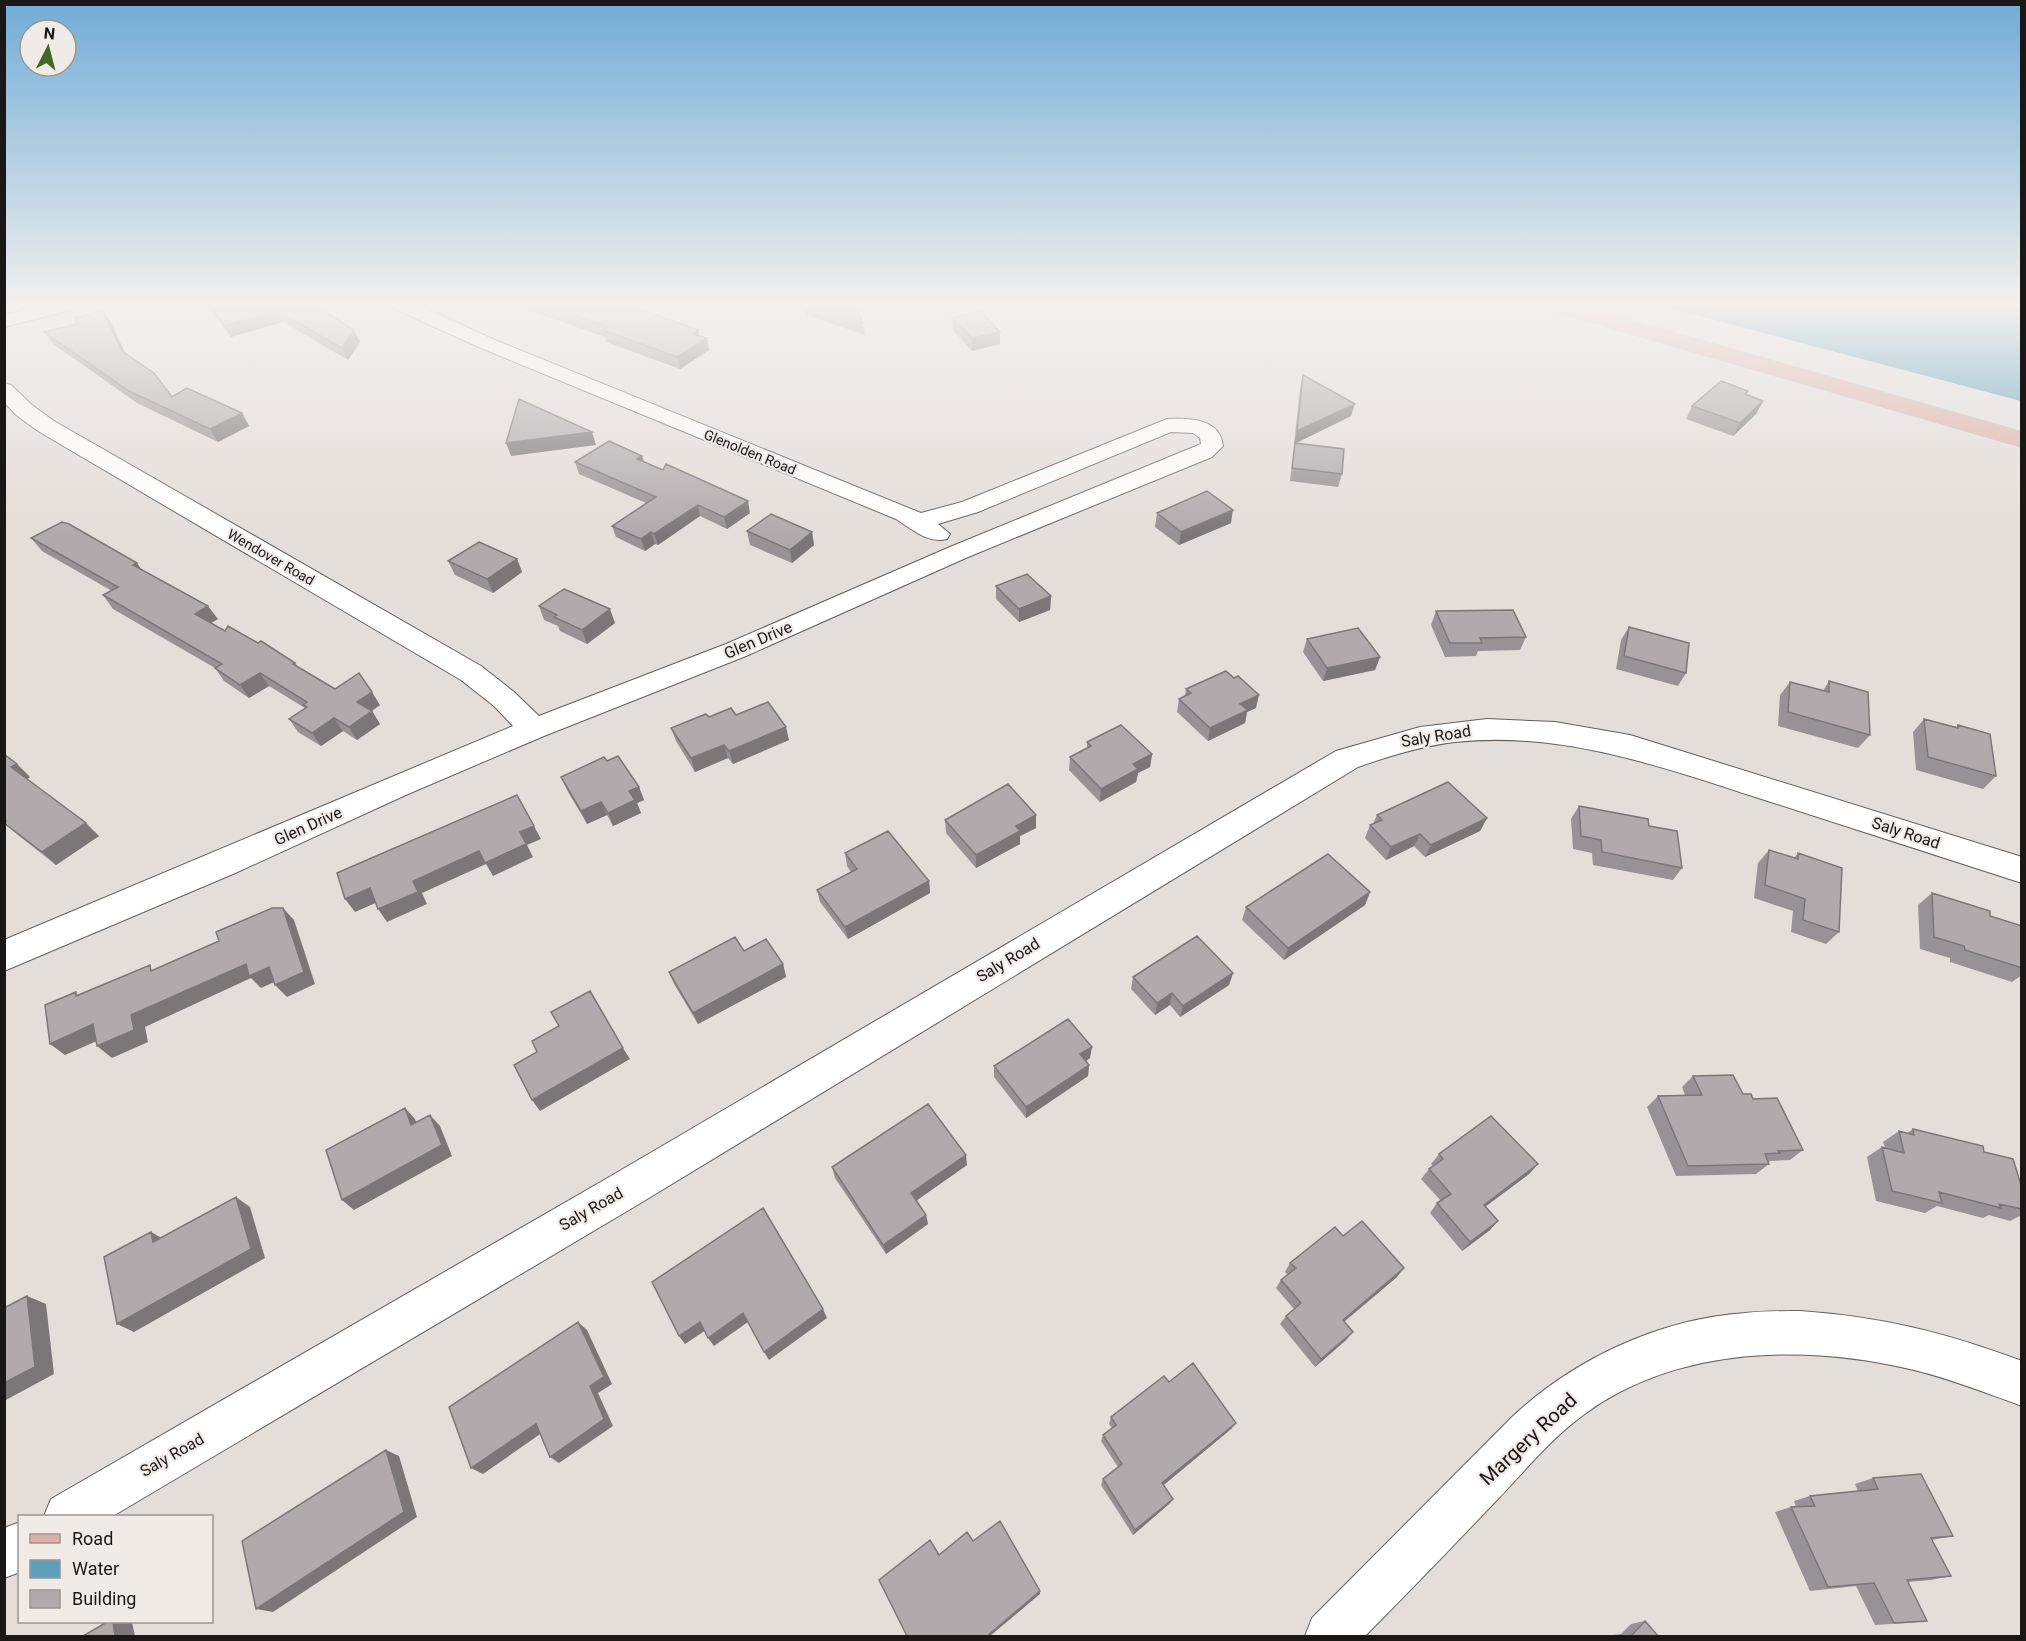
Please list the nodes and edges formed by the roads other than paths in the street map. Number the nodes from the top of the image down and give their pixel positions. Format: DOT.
graph roads {
  1 [pos="579,382"];
  2 [pos="1823,382"];
  3 [pos="4,390"];
  4 [pos="2022,440"];
  5 [pos="920,521"];
  6 [pos="959,552"];
  7 [pos="534,729"];
  8 [pos="2022,870"];
  9 [pos="4,956"];
  10 [pos="2022,1384"];
  11 [pos="70,1515"];
  12 [pos="18,1546"];
  13 [pos="4,1554"];
  14 [pos="1330,1636"];
  1 -- 5 [label="street, Glenolden Road"];
  2 -- 4 [label="main road"];
  3 -- 7 [label="street, Wendover Road"];
  5 -- 6 [label="street, Glenolden Road"];
  5 -- 6 [label="street, Glen Drive"];
  6 -- 7 [label="street, Glen Drive"];
  7 -- 9 [label="street, Glen Drive"];
  8 -- 11 [label="street, Saly Road"];
  10 -- 14 [label="street, Margery Road"];
  12 -- 13 [label="street"];
}
